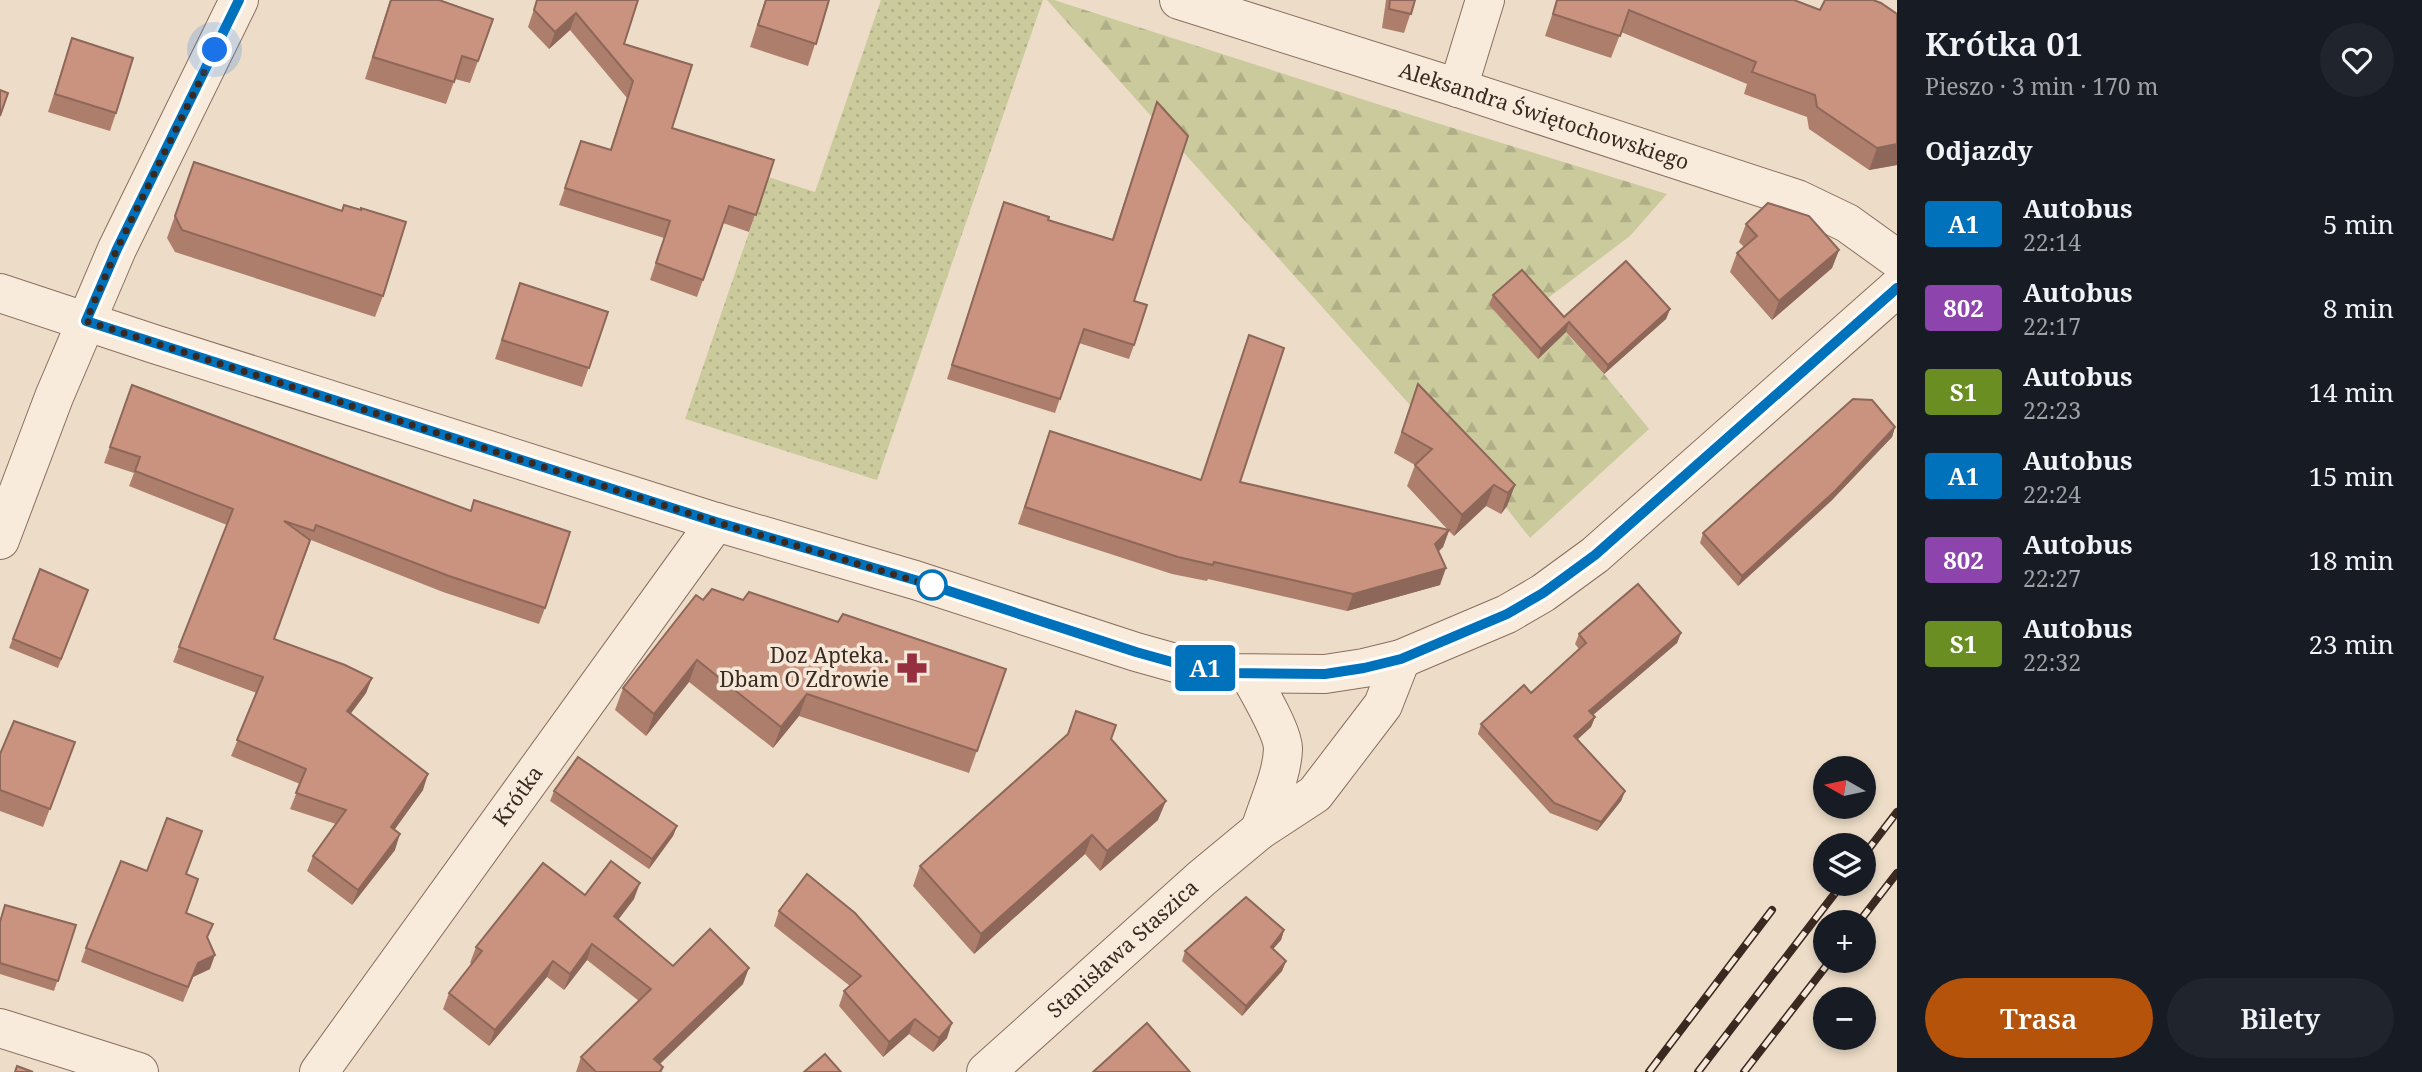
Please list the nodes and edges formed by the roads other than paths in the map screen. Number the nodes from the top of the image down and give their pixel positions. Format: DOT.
graph roads {
  1 [pos="239,0"];
  2 [pos="1179,0"];
  3 [pos="1485,0"];
  4 [pos="1458,88"];
  5 [pos="1897,259"];
  6 [pos="1897,288"];
  7 [pos="0,293"];
  8 [pos="86,321"];
  9 [pos="716,522"];
  10 [pos="0,540"];
  11 [pos="1401,659"];
  12 [pos="1249,674"];
  13 [pos="1260,830"];
  14 [pos="0,1028"];
  15 [pos="139,1072"];
  16 [pos="319,1072"];
  17 [pos="986,1072"];
  1 -- 8 [label="street"];
  2 -- 4 [label="street, Aleksandra Świętochowskiego"];
  3 -- 4 [label="street"];
  4 -- 5 [label="street, Aleksandra Świętochowskiego"];
  6 -- 11 [label="street"];
  7 -- 8 [label="street"];
  8 -- 9 [label="street"];
  8 -- 10 [label="street"];
  9 -- 12 [label="street"];
  9 -- 16 [label="street, Krótka"];
  11 -- 12 [label="street"];
  11 -- 13 [label="street, Stanisława Staszica"];
  12 -- 13 [label="street"];
  13 -- 17 [label="street, Stanisława Staszica"];
  14 -- 15 [label="street"];
}
